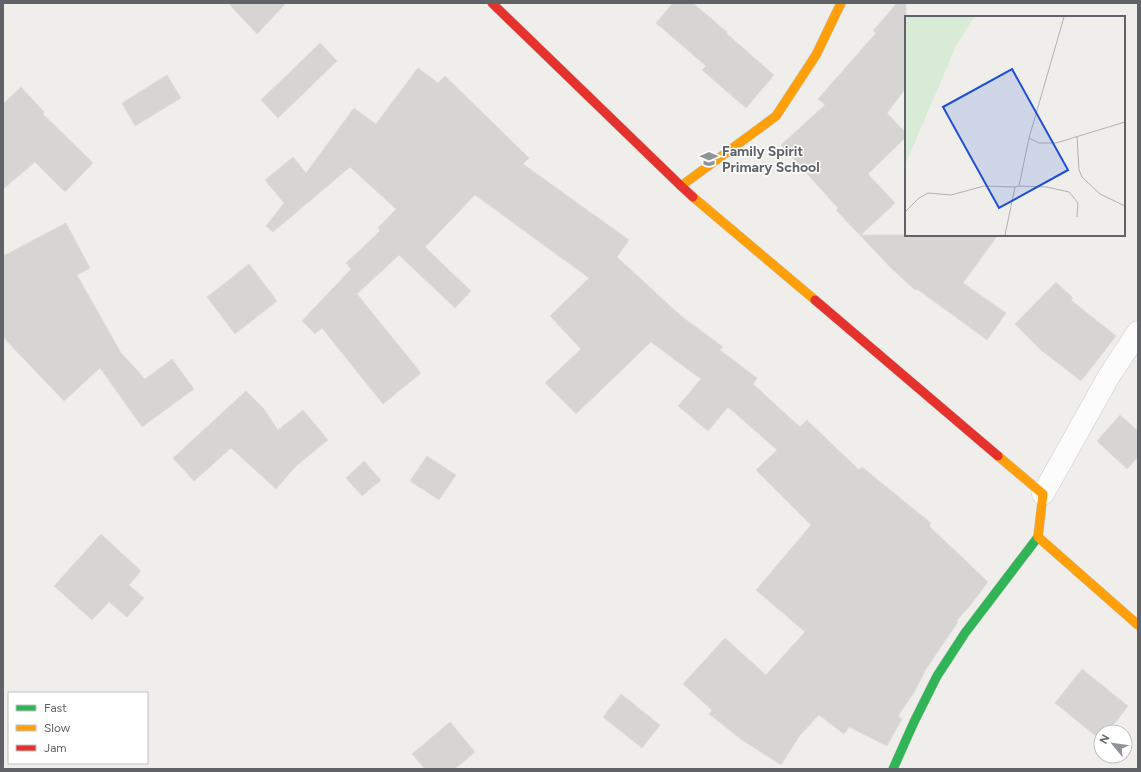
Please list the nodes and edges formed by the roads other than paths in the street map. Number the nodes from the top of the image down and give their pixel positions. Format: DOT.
graph roads {
  1 [pos="492,3"];
  2 [pos="841,3"];
  3 [pos="681,186"];
  4 [pos="1138,332"];
  5 [pos="1044,494"];
  6 [pos="1038,537"];
  7 [pos="1138,625"];
  8 [pos="893,769"];
  1 -- 3 [label="street"];
  2 -- 3 [label="street"];
  3 -- 5 [label="street"];
  4 -- 5 [label="street"];
  5 -- 6 [label="street"];
  6 -- 7 [label="street"];
  6 -- 8 [label="street"];
}
